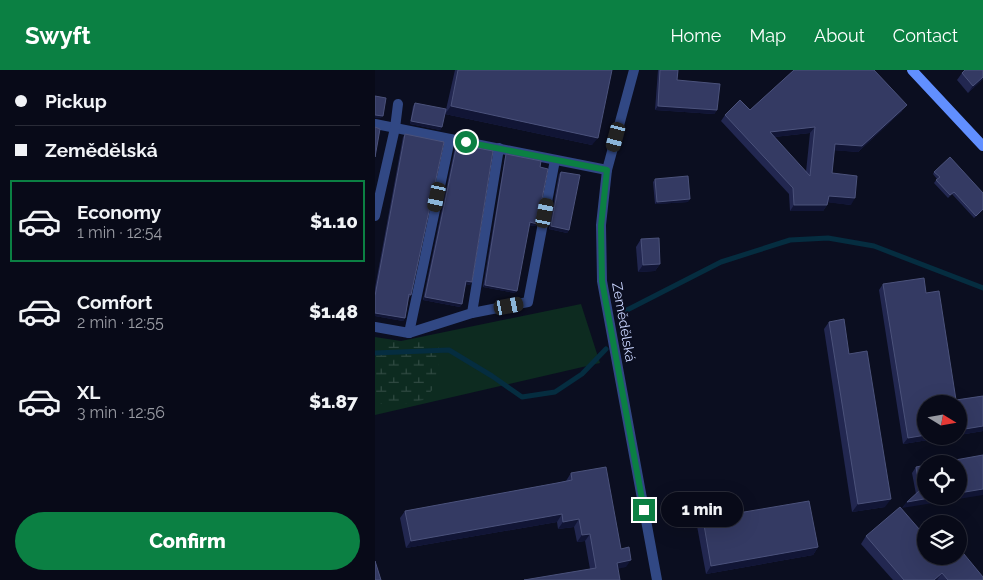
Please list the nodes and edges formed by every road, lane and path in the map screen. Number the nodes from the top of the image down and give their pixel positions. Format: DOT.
graph roads {
  1 [pos="634,70"];
  2 [pos="912,70"];
  3 [pos="398,104"];
  4 [pos="375,124"];
  5 [pos="395,128"];
  6 [pos="450,139"];
  7 [pos="983,146"];
  8 [pos="499,148"];
  9 [pos="555,160"];
  10 [pos="607,170"];
  11 [pos="375,216"];
  12 [pos="473,313"];
  13 [pos="375,328"];
  14 [pos="409,333"];
  15 [pos="657,580"];
  1 -- 10 [label="street, Zemědělská"];
  2 -- 7 [label="main road"];
  3 -- 5 [label="street"];
  4 -- 5 [label="street"];
  5 -- 6 [label="street"];
  5 -- 11 [label="street"];
  6 -- 8 [label="street"];
  6 -- 14 [label="street"];
  8 -- 9 [label="street"];
  8 -- 12 [label="street"];
  9 -- 10 [label="street"];
  9 -- 12 [label="street"];
  10 -- 15 [label="street, Zemědělská"];
  12 -- 14 [label="street"];
  13 -- 14 [label="street"];
}
